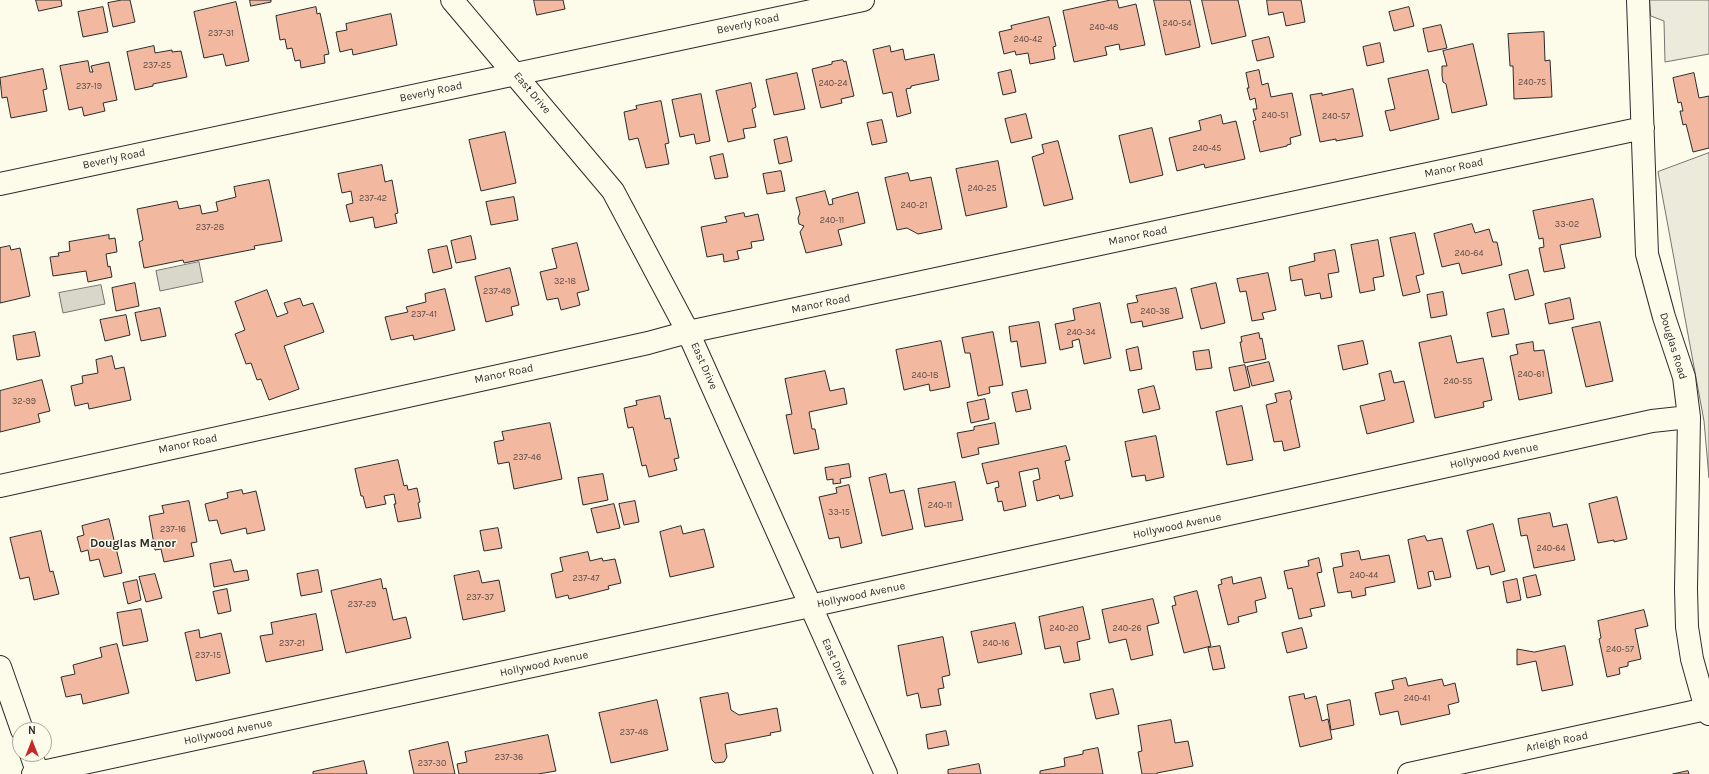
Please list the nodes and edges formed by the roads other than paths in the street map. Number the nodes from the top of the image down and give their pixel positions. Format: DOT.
graph roads {
  1 [pos="452,0"];
  2 [pos="863,0"];
  3 [pos="1638,0"];
  4 [pos="516,74"];
  5 [pos="1643,128"];
  6 [pos="0,184"];
  7 [pos="688,332"];
  8 [pos="1689,417"];
  9 [pos="0,486"];
  10 [pos="810,606"];
  11 [pos="0,666"];
  12 [pos="1708,712"];
  13 [pos="19,722"];
  14 [pos="35,769"];
  15 [pos="886,774"];
  16 [pos="1409,774"];
  1 -- 4 [label="street, East Drive"];
  2 -- 4 [label="street, Beverly Road"];
  3 -- 5 [label="street, Douglas Road"];
  4 -- 6 [label="street, Beverly Road"];
  4 -- 7 [label="street, East Drive"];
  5 -- 7 [label="street, Manor Road"];
  5 -- 8 [label="street, Douglas Road"];
  7 -- 9 [label="street, Manor Road"];
  7 -- 10 [label="street, East Drive"];
  8 -- 10 [label="street, Hollywood Avenue"];
  8 -- 12 [label="street, Douglas Road"];
  10 -- 14 [label="street, Hollywood Avenue"];
  10 -- 15 [label="street, East Drive"];
  11 -- 13 [label="street"];
  12 -- 16 [label="street, Arleigh Road"];
}
